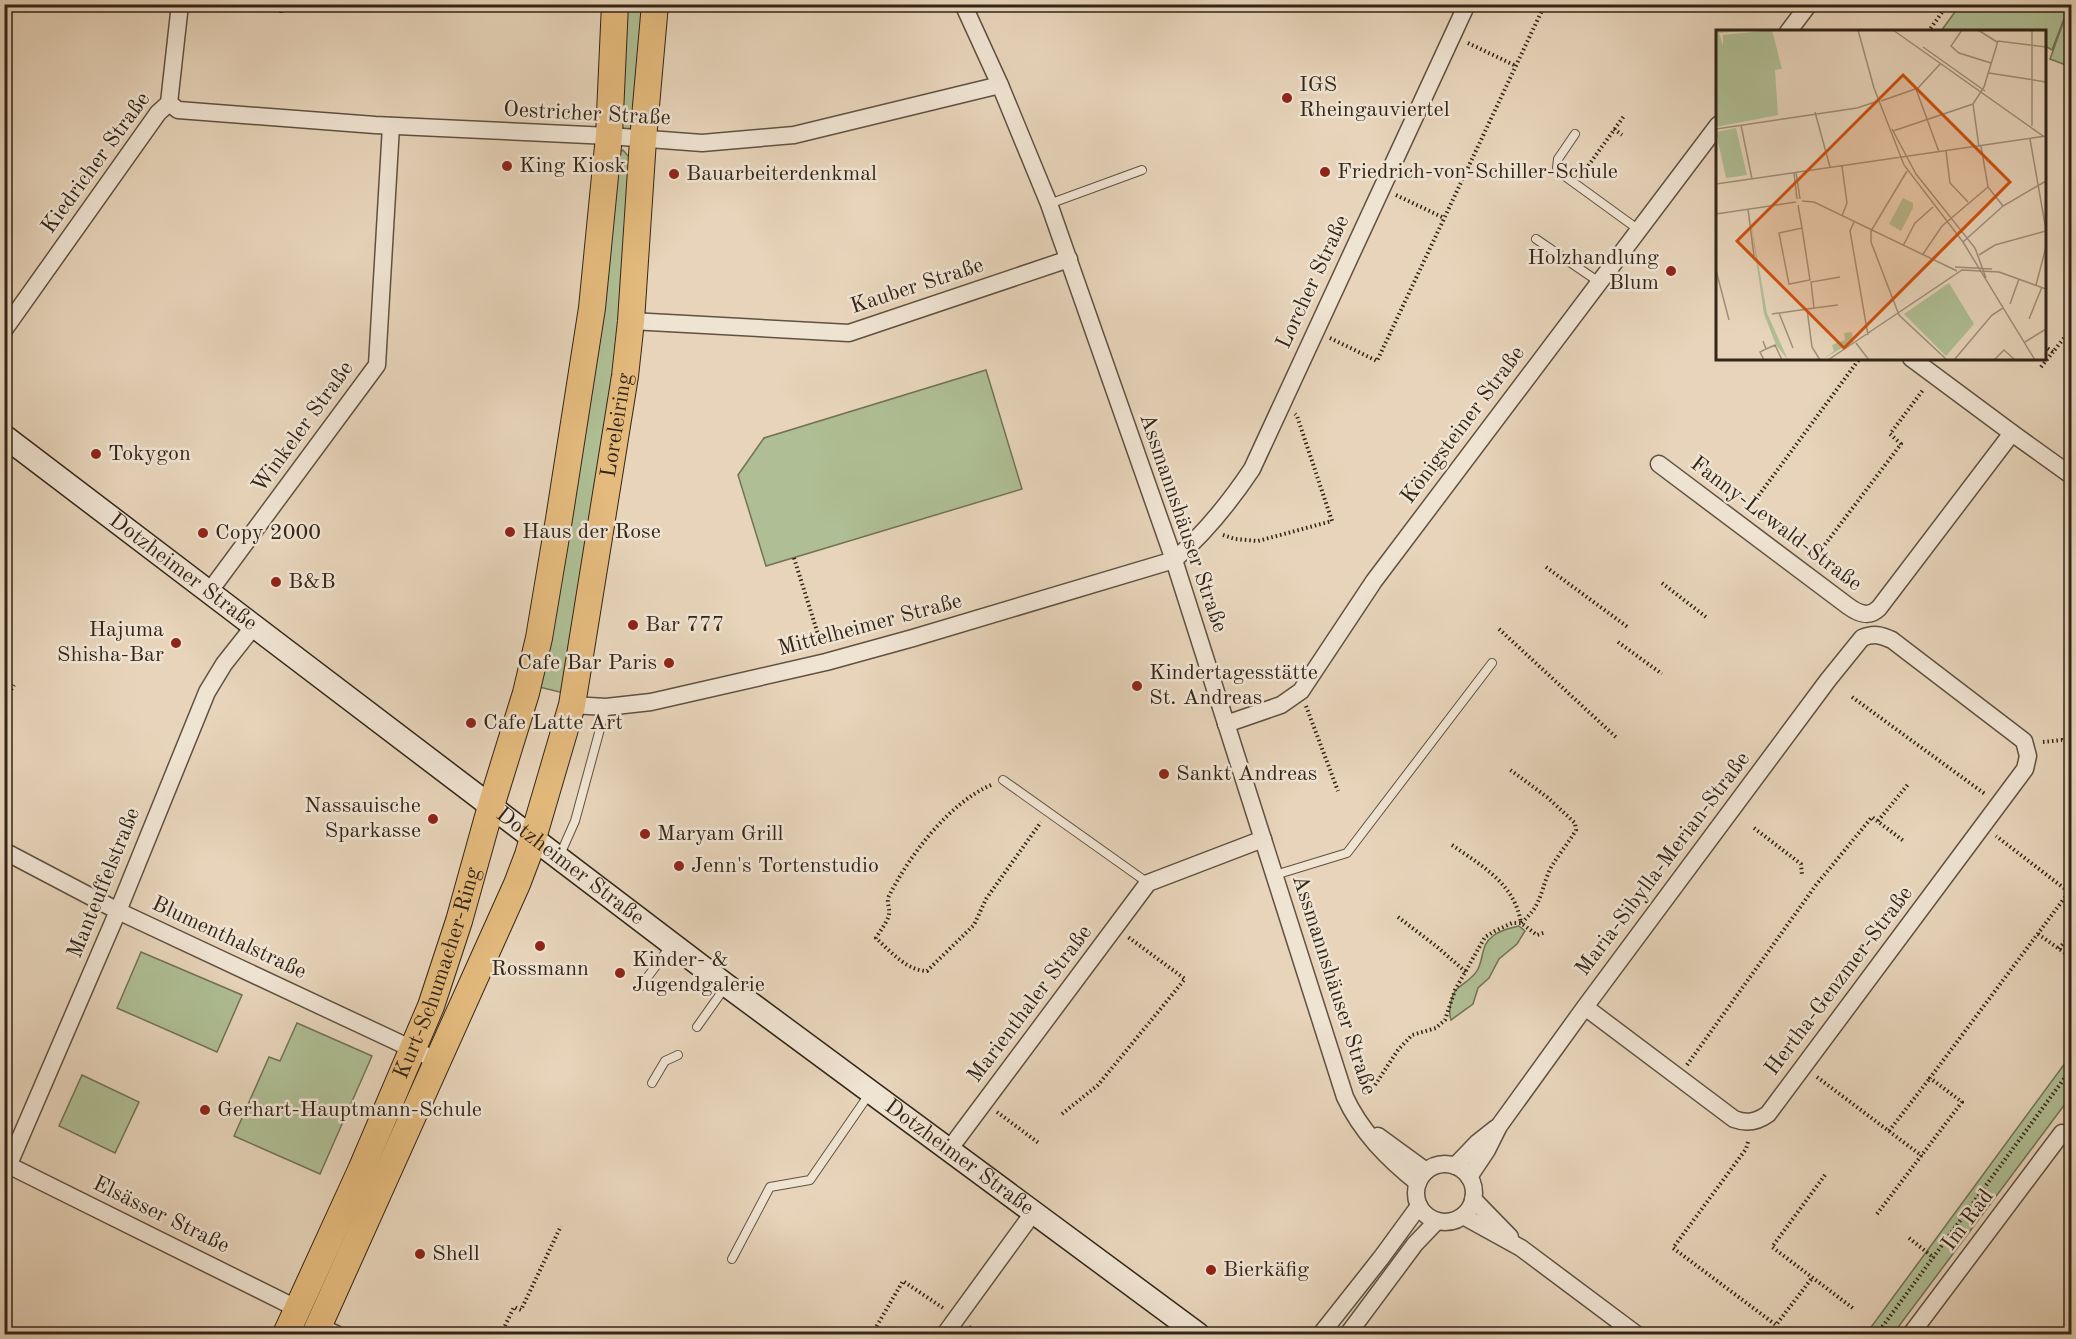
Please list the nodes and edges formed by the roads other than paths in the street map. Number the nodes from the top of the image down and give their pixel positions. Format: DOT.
graph roads {
  1 [pos="180,4"];
  2 [pos="615,4"];
  3 [pos="655,4"];
  4 [pos="963,4"];
  5 [pos="1467,4"];
  6 [pos="1809,4"];
  7 [pos="1790,30"];
  8 [pos="1000,85"];
  9 [pos="169,103"];
  10 [pos="392,126"];
  11 [pos="1716,128"];
  12 [pos="1575,134"];
  13 [pos="609,136"];
  14 [pos="643,140"];
  15 [pos="1142,170"];
  16 [pos="1049,204"];
  17 [pos="1638,230"];
  18 [pos="1536,239"];
  19 [pos="1069,259"];
  20 [pos="1599,282"];
  21 [pos="632,321"];
  22 [pos="4,330"];
  23 [pos="1914,360"];
  24 [pos="2012,433"];
  25 [pos="4,436"];
  26 [pos="1659,464"];
  27 [pos="2070,472"];
  28 [pos="1174,560"];
  29 [pos="209,592"];
  30 [pos="254,626"];
  31 [pos="1870,635"];
  32 [pos="1492,663"];
  33 [pos="572,705"];
  34 [pos="606,707"];
  35 [pos="1226,724"];
  36 [pos="1003,780"];
  37 [pos="491,806"];
  38 [pos="533,837"];
  39 [pos="1263,839"];
  40 [pos="4,851"];
  41 [pos="559,857"];
  42 [pos="1275,875"];
  43 [pos="1148,883"];
  44 [pos="118,911"];
  45 [pos="672,944"];
  46 [pos="641,986"];
  47 [pos="726,986"];
  48 [pos="1585,1007"];
  49 [pos="696,1027"];
  50 [pos="414,1049"];
  51 [pos="678,1055"];
  52 [pos="438,1060"];
  53 [pos="652,1083"];
  54 [pos="871,1093"];
  55 [pos="1499,1126"];
  56 [pos="2062,1132"];
  57 [pos="948,1151"];
  58 [pos="7,1164"];
  59 [pos="1455,1166"];
  60 [pos="1422,1177"];
  61 [pos="1469,1178"];
  62 [pos="1473,1199"];
  63 [pos="1419,1206"];
  64 [pos="1033,1213"];
  65 [pos="1463,1216"];
  66 [pos="1437,1221"];
  67 [pos="1521,1248"];
  68 [pos="732,1259"];
  69 [pos="298,1309"];
  70 [pos="323,1332"];
  71 [pos="286,1335"];
  72 [pos="945,1335"];
  73 [pos="1198,1335"];
  74 [pos="1321,1335"];
  75 [pos="1348,1335"];
  76 [pos="1636,1335"];
  77 [pos="1911,1335"];
  1 -- 9 [label="street, Kiedricher Straße"];
  2 -- 13 [label="main road, Loreleiring"];
  3 -- 14 [label="main road, Loreleiring"];
  4 -- 8 [label="street, Assmannshäuser Straße"];
  5 -- 28 [label="street, Lorcher Straße"];
  6 -- 7 [label="street"];
  8 -- 14 [label="street, Oestricher Straße"];
  8 -- 16 [label="street, Assmannshäuser Straße"];
  9 -- 10 [label="street, Oestricher Straße"];
  9 -- 22 [label="street, Kiedricher Straße"];
  10 -- 13 [label="street, Oestricher Straße"];
  10 -- 29 [label="street, Winkeler Straße"];
  11 -- 17 [label="street, Königsteiner Straße"];
  12 -- 17 [label="lane"];
  13 -- 14 [label="street, Oestricher Straße"];
  13 -- 37 [label="main road, Loreleiring"];
  14 -- 21 [label="main road, Loreleiring"];
  15 -- 16 [label="lane"];
  16 -- 19 [label="street, Assmannshäuser Straße"];
  17 -- 20 [label="street, Königsteiner Straße"];
  18 -- 20 [label="lane"];
  19 -- 21 [label="street, Kauber Straße"];
  19 -- 28 [label="street, Assmannshäuser Straße"];
  20 -- 35 [label="street, Königsteiner Straße"];
  21 -- 33 [label="main road, Loreleiring"];
  23 -- 24 [label="street"];
  24 -- 26 [label="street, Fanny-Lewald-Straße"];
  24 -- 27 [label="street"];
  25 -- 29 [label="main road, Dotzheimer Straße"];
  28 -- 34 [label="street, Mittelheimer Straße"];
  28 -- 35 [label="street, Assmannshäuser Straße"];
  29 -- 30 [label="main road, Dotzheimer Straße"];
  30 -- 37 [label="main road, Dotzheimer Straße"];
  30 -- 44 [label="street, Manteuffelstraße"];
  31 -- 48 [label="street, Maria-Sibylla-Merian-Straße"];
  31 -- 48 [label="street, Hertha-Genzmer-Straße"];
  32 -- 42 [label="lane"];
  33 -- 34 [label="street, Mittelheimer Straße"];
  33 -- 38 [label="main road, Loreleiring"];
  34 -- 41 [label="lane"];
  35 -- 39 [label="street, Assmannshäuser Straße"];
  36 -- 43 [label="lane"];
  37 -- 38 [label="main road, Dotzheimer Straße"];
  37 -- 50 [label="main road, Kurt-Schumacher-Ring"];
  38 -- 41 [label="main road, Dotzheimer Straße"];
  38 -- 52 [label="main road, Kurt-Schumacher-Ring"];
  39 -- 42 [label="street, Assmannshäuser Straße"];
  39 -- 43 [label="street"];
  40 -- 44 [label="street, Blumenthalstraße"];
  41 -- 45 [label="main road, Dotzheimer Straße"];
  42 -- 60 [label="street, Assmannshäuser Straße"];
  43 -- 57 [label="street, Marienthaler Straße"];
  44 -- 50 [label="street, Blumenthalstraße"];
  44 -- 58 [label="street, Manteuffelstraße"];
  45 -- 46 [label="lane"];
  45 -- 47 [label="main road, Dotzheimer Straße"];
  47 -- 49 [label="lane"];
  47 -- 54 [label="main road, Dotzheimer Straße"];
  48 -- 55 [label="street, Maria-Sibylla-Merian-Straße"];
  50 -- 52 [label="street, Blumenthalstraße"];
  50 -- 69 [label="main road, Kurt-Schumacher-Ring"];
  51 -- 53 [label="lane"];
  52 -- 70 [label="main road, Kurt-Schumacher-Ring"];
  54 -- 57 [label="main road, Dotzheimer Straße"];
  54 -- 68 [label="lane"];
  55 -- 59 [label="street, Maria-Sibylla-Merian-Straße"];
  55 -- 61 [label="street, Maria-Sibylla-Merian-Straße"];
  56 -- 77 [label="street, Im Rad"];
  57 -- 64 [label="main road, Dotzheimer Straße"];
  58 -- 69 [label="street, Elsässer Straße"];
  59 -- 60 [label="street"];
  59 -- 61 [label="street"];
  60 -- 63 [label="street"];
  61 -- 62 [label="street"];
  62 -- 65 [label="street"];
  62 -- 67 [label="street"];
  63 -- 66 [label="street"];
  63 -- 74 [label="street"];
  64 -- 72 [label="street"];
  64 -- 73 [label="main road, Dotzheimer Straße"];
  65 -- 66 [label="street"];
  65 -- 67 [label="street"];
  66 -- 75 [label="street"];
  67 -- 76 [label="street"];
  69 -- 71 [label="main road, Kurt-Schumacher-Ring"];
}
